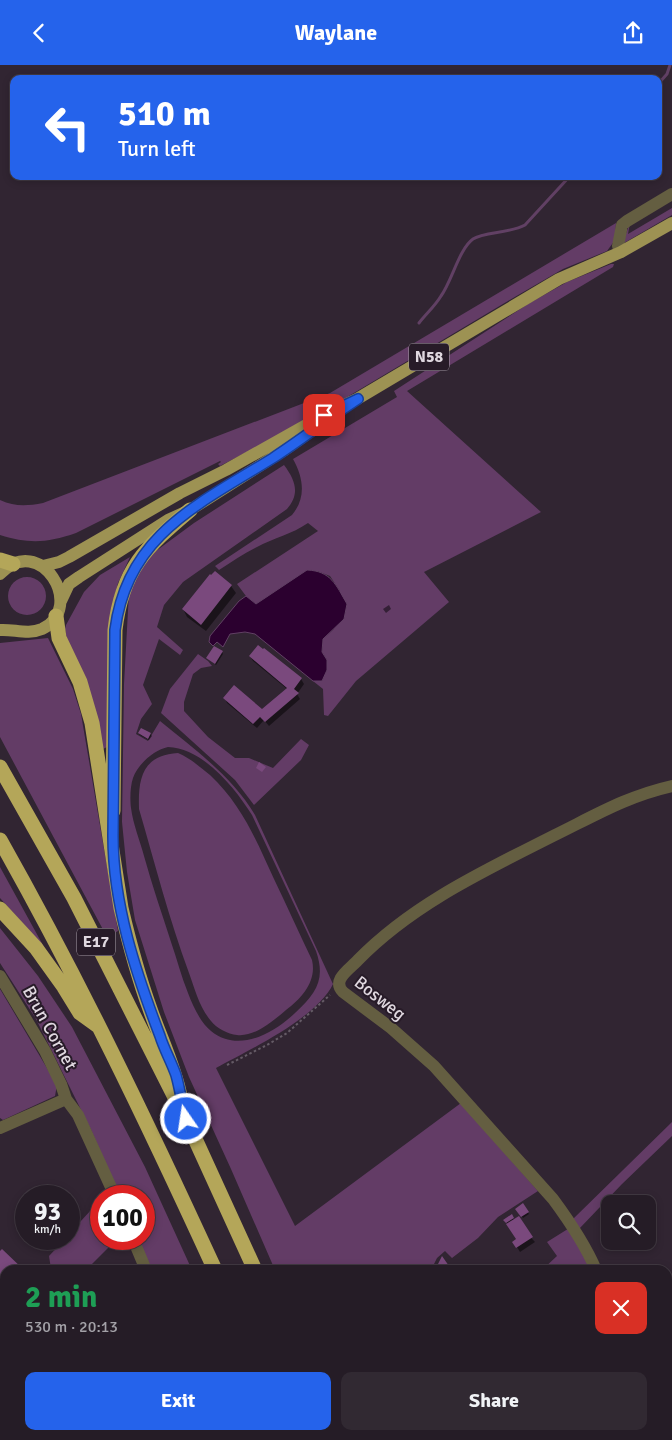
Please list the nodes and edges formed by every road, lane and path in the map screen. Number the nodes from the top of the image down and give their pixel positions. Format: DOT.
graph roads {
  1 [pos="672,194"];
  2 [pos="672,223"];
  3 [pos="621,252"];
  4 [pos="358,399"];
  5 [pos="190,510"];
  6 [pos="6,562"];
  7 [pos="43,566"];
  8 [pos="0,574"];
  9 [pos="60,601"];
  10 [pos="56,616"];
  11 [pos="0,630"];
  12 [pos="0,767"];
  13 [pos="672,786"];
  14 [pos="0,840"];
  15 [pos="113,853"];
  16 [pos="0,909"];
  17 [pos="0,976"];
  18 [pos="339,987"];
  19 [pos="100,1027"];
  20 [pos="227,1065"];
  21 [pos="66,1099"];
  22 [pos="186,1119"];
  23 [pos="1,1127"];
  24 [pos="109,1185"];
  25 [pos="138,1250"];
  26 [pos="144,1265"];
  27 [pos="213,1265"];
  28 [pos="253,1265"];
  29 [pos="594,1265"];
  1 -- 3 [label="street"];
  2 -- 3 [label="main road, N58"];
  3 -- 4 [label="main road, N58"];
  4 -- 5 [label="main road, N58"];
  4 -- 7 [label="main road, N58"];
  5 -- 9 [label="main road, N58"];
  5 -- 15 [label="highway"];
  6 -- 7 [label="main road, N58"];
  6 -- 8 [label="main road, N58"];
  7 -- 9 [label="main road"];
  9 -- 10 [label="main road, N58"];
  10 -- 11 [label="main road"];
  10 -- 15 [label="highway"];
  12 -- 22 [label="highway, E17"];
  13 -- 18 [label="street, Bosweg"];
  14 -- 19 [label="highway, E17"];
  15 -- 22 [label="highway"];
  16 -- 19 [label="highway"];
  17 -- 21 [label="street, Brun Cornet"];
  18 -- 20 [label="path"];
  18 -- 29 [label="street, Bosweg"];
  19 -- 27 [label="highway, E17"];
  21 -- 23 [label="street, Brun Cornet"];
  21 -- 24 [label="street, Brun Cornet"];
  22 -- 28 [label="highway, E17"];
  25 -- 26 [label="street"];
}
